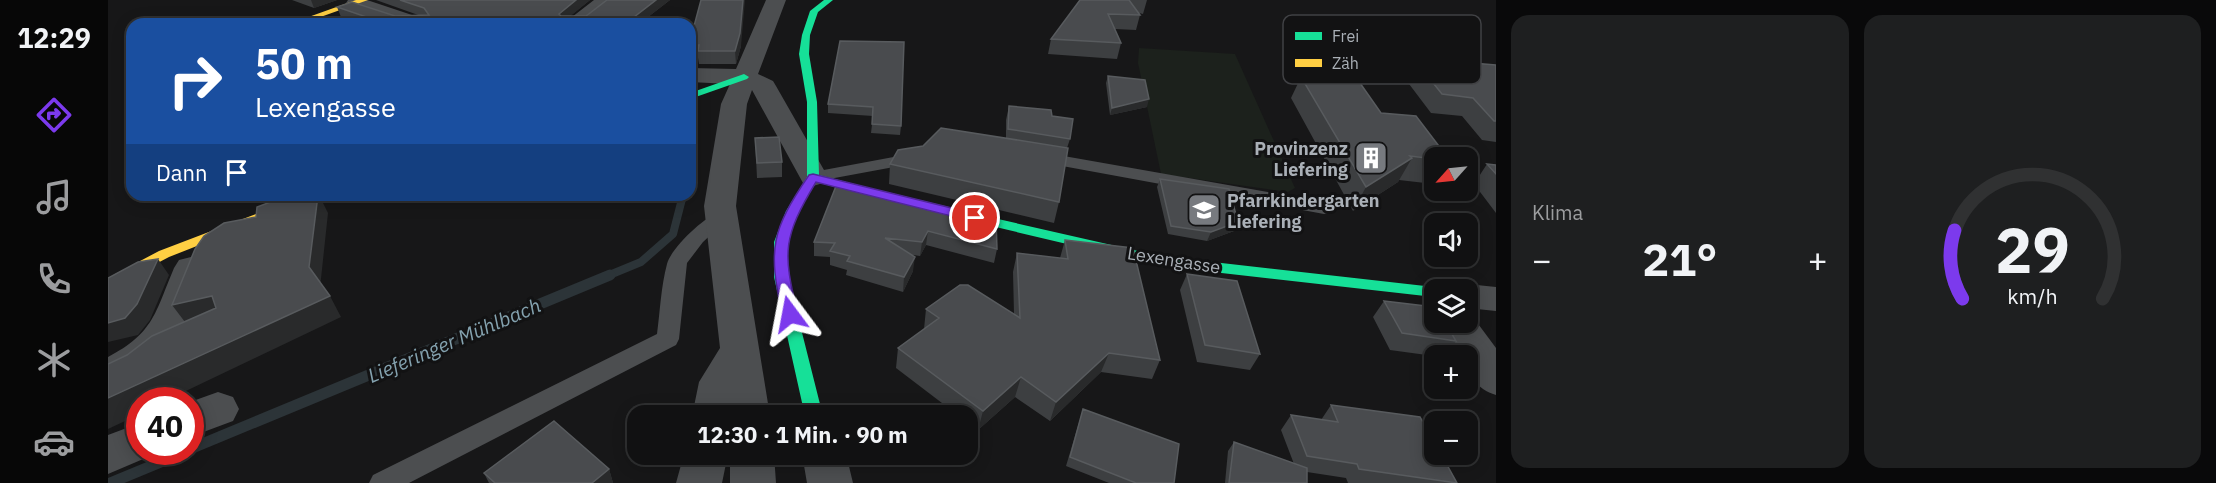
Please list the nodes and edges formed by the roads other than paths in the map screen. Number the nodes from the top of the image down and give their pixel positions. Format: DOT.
graph roads {
  1 [pos="607,0"];
  2 [pos="776,0"];
  3 [pos="829,0"];
  4 [pos="360,2"];
  5 [pos="311,18"];
  6 [pos="404,18"];
  7 [pos="582,18"];
  8 [pos="744,77"];
  9 [pos="696,85"];
  10 [pos="927,147"];
  11 [pos="1029,155"];
  12 [pos="813,177"];
  13 [pos="894,199"];
  14 [pos="304,201"];
  15 [pos="1324,208"];
  16 [pos="940,209"];
  17 [pos="720,218"];
  18 [pos="251,220"];
  19 [pos="108,284"];
  20 [pos="1424,291"];
  21 [pos="1478,297"];
  22 [pos="1496,299"];
  23 [pos="1465,333"];
  24 [pos="740,349"];
  25 [pos="108,375"];
  26 [pos="1496,379"];
  27 [pos="715,405"];
  28 [pos="748,405"];
  29 [pos="811,405"];
  30 [pos="126,447"];
  31 [pos="108,454"];
  32 [pos="703,465"];
  33 [pos="752,465"];
  34 [pos="826,465"];
  35 [pos="383,483"];
  36 [pos="699,483"];
  37 [pos="753,483"];
  38 [pos="830,483"];
  1 -- 7 [label="street"];
  2 -- 8 [label="street"];
  3 -- 12 [label="street"];
  4 -- 5 [label="street"];
  4 -- 6 [label="street"];
  8 -- 9 [label="street"];
  8 -- 12 [label="street"];
  8 -- 17 [label="street"];
  10 -- 12 [label="lane"];
  11 -- 15 [label="lane"];
  12 -- 13 [label="street"];
  12 -- 29 [label="street"];
  14 -- 18 [label="street"];
  16 -- 20 [label="street, Lexengasse"];
  17 -- 24 [label="street"];
  17 -- 35 [label="lane"];
  18 -- 19 [label="street"];
  18 -- 25 [label="street"];
  21 -- 22 [label="street"];
  23 -- 26 [label="street"];
  24 -- 27 [label="street"];
  24 -- 28 [label="street"];
  30 -- 31 [label="street"];
  32 -- 36 [label="street"];
  33 -- 37 [label="street"];
  34 -- 38 [label="street"];
}
